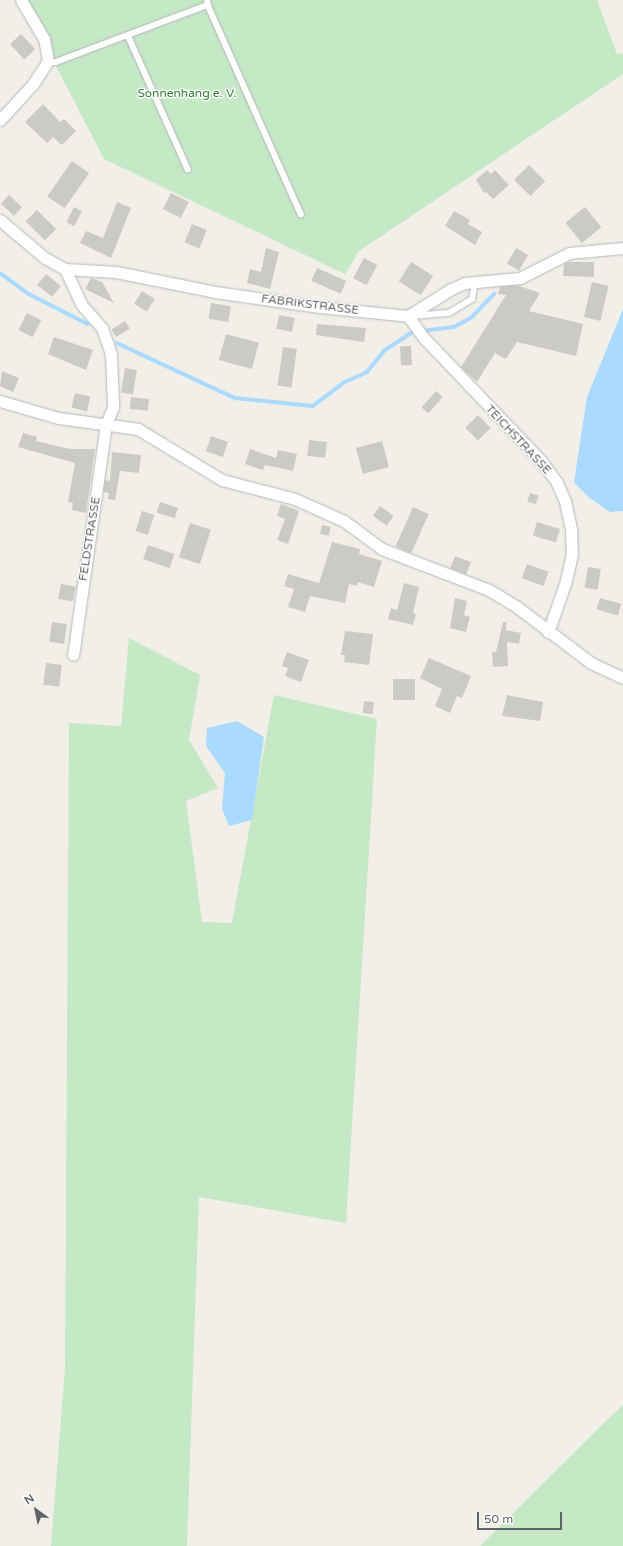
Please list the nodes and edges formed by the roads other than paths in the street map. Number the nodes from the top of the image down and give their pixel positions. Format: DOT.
graph roads {
  1 [pos="21,0"];
  2 [pos="208,2"];
  3 [pos="128,35"];
  4 [pos="47,62"];
  5 [pos="0,120"];
  6 [pos="188,169"];
  7 [pos="301,214"];
  8 [pos="0,220"];
  9 [pos="623,248"];
  10 [pos="66,269"];
  11 [pos="475,282"];
  12 [pos="408,316"];
  13 [pos="0,400"];
  14 [pos="106,424"];
  15 [pos="548,632"];
  16 [pos="72,655"];
  17 [pos="623,678"];
  1 -- 4 [label="street"];
  2 -- 3 [label="lane"];
  2 -- 7 [label="lane"];
  3 -- 4 [label="lane"];
  3 -- 6 [label="lane"];
  4 -- 5 [label="street"];
  8 -- 10 [label="street, FABRIKSTRASSE"];
  9 -- 11 [label="street"];
  10 -- 12 [label="street, FABRIKSTRASSE"];
  10 -- 14 [label="street, FELDSTRASSE"];
  11 -- 12 [label="street"];
  11 -- 12 [label="lane"];
  12 -- 15 [label="street, TEICHSTRASSE"];
  13 -- 14 [label="street"];
  14 -- 15 [label="street"];
  14 -- 16 [label="street, FELDSTRASSE"];
  15 -- 17 [label="street"];
}
